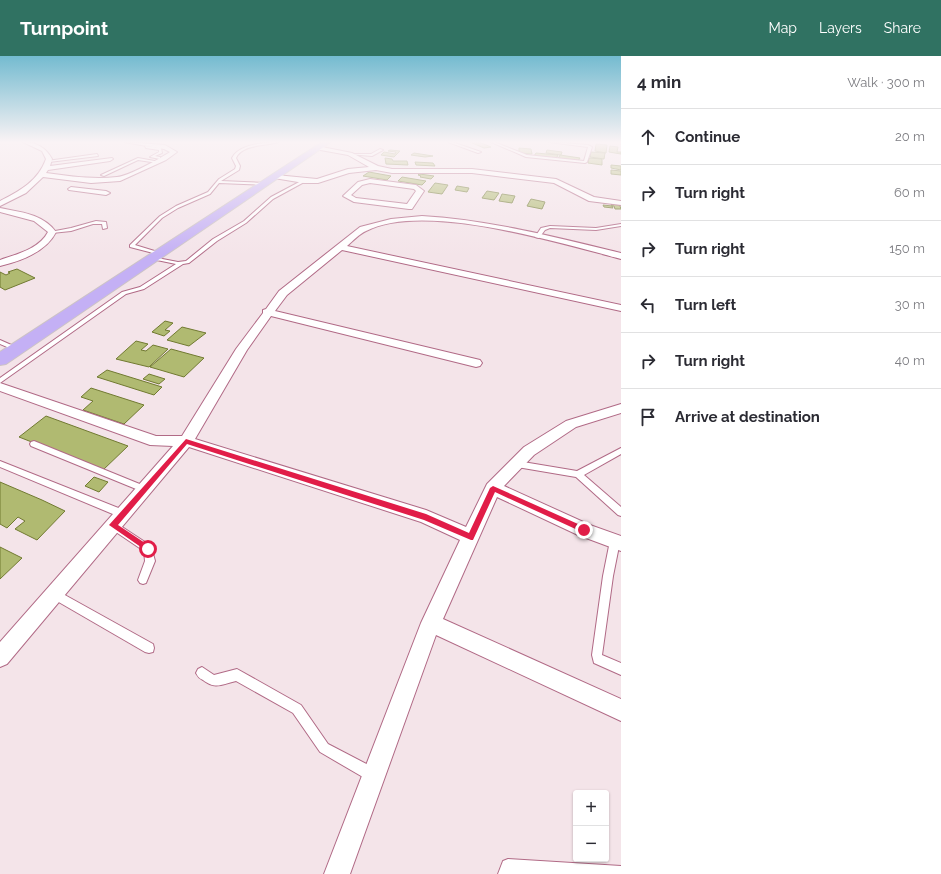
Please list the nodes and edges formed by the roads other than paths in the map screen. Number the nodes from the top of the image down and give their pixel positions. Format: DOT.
graph roads {
  1 [pos="40,180"];
  2 [pos="84,180"];
  3 [pos="107,180"];
  4 [pos="221,180"];
  5 [pos="271,180"];
  6 [pos="298,180"];
  7 [pos="320,180"];
  8 [pos="551,180"];
  9 [pos="304,181"];
  10 [pos="218,182"];
  11 [pos="265,184"];
  12 [pos="63,188"];
  13 [pos="106,193"];
  14 [pos="621,203"];
  15 [pos="0,204"];
  16 [pos="0,210"];
  17 [pos="412,213"];
  18 [pos="621,225"];
  19 [pos="105,228"];
  20 [pos="52,232"];
  21 [pos="537,237"];
  22 [pos="339,247"];
  23 [pos="156,256"];
  24 [pos="621,256"];
  25 [pos="0,263"];
  26 [pos="181,263"];
  27 [pos="621,308"];
  28 [pos="267,312"];
  29 [pos="0,342"];
  30 [pos="16,349"];
  31 [pos="0,360"];
  32 [pos="476,363"];
  33 [pos="0,381"];
  34 [pos="0,387"];
  35 [pos="621,408"];
  36 [pos="186,441"];
  37 [pos="34,444"];
  38 [pos="621,451"];
  39 [pos="0,464"];
  40 [pos="517,464"];
  41 [pos="578,474"];
  42 [pos="493,488"];
  43 [pos="144,489"];
  44 [pos="621,512"];
  45 [pos="123,514"];
  46 [pos="113,525"];
  47 [pos="471,537"];
  48 [pos="618,543"];
  49 [pos="143,580"];
  50 [pos="54,594"];
  51 [pos="431,624"];
  52 [pos="149,648"];
  53 [pos="0,657"];
  54 [pos="621,669"];
  55 [pos="202,673"];
  56 [pos="621,710"];
  57 [pos="374,775"];
  58 [pos="621,873"];
  59 [pos="337,874"];
  60 [pos="505,874"];
  1 -- 15 [label="street"];
  2 -- 3 [label="street"];
  4 -- 10 [label="lane"];
  5 -- 11 [label="main road"];
  6 -- 9 [label="street"];
  7 -- 9 [label="street"];
  8 -- 14 [label="street"];
  9 -- 26 [label="lane"];
  10 -- 11 [label="lane"];
  10 -- 23 [label="lane"];
  11 -- 23 [label="main road"];
  12 -- 13 [label="street"];
  16 -- 20 [label="street"];
  17 -- 17 [label="street"];
  17 -- 21 [label="street"];
  17 -- 22 [label="street"];
  18 -- 21 [label="lane"];
  19 -- 20 [label="lane"];
  20 -- 25 [label="street"];
  21 -- 24 [label="street"];
  22 -- 27 [label="street"];
  22 -- 28 [label="street"];
  23 -- 26 [label="lane"];
  23 -- 30 [label="main road"];
  26 -- 33 [label="lane"];
  28 -- 32 [label="street"];
  28 -- 36 [label="street"];
  29 -- 30 [label="lane"];
  30 -- 31 [label="main road"];
  34 -- 36 [label="street"];
  35 -- 40 [label="street"];
  36 -- 43 [label="street"];
  36 -- 47 [label="street"];
  37 -- 43 [label="lane"];
  38 -- 41 [label="lane"];
  39 -- 45 [label="lane"];
  40 -- 41 [label="lane"];
  40 -- 42 [label="street"];
  41 -- 44 [label="lane"];
  42 -- 47 [label="street"];
  42 -- 48 [label="street"];
  43 -- 45 [label="street"];
  45 -- 46 [label="street"];
  46 -- 49 [label="lane"];
  46 -- 50 [label="street"];
  47 -- 51 [label="street"];
  48 -- 54 [label="lane"];
  50 -- 52 [label="lane"];
  50 -- 53 [label="street"];
  51 -- 56 [label="street"];
  51 -- 57 [label="street"];
  55 -- 57 [label="lane"];
  57 -- 59 [label="street"];
  58 -- 60 [label="lane"];
}
